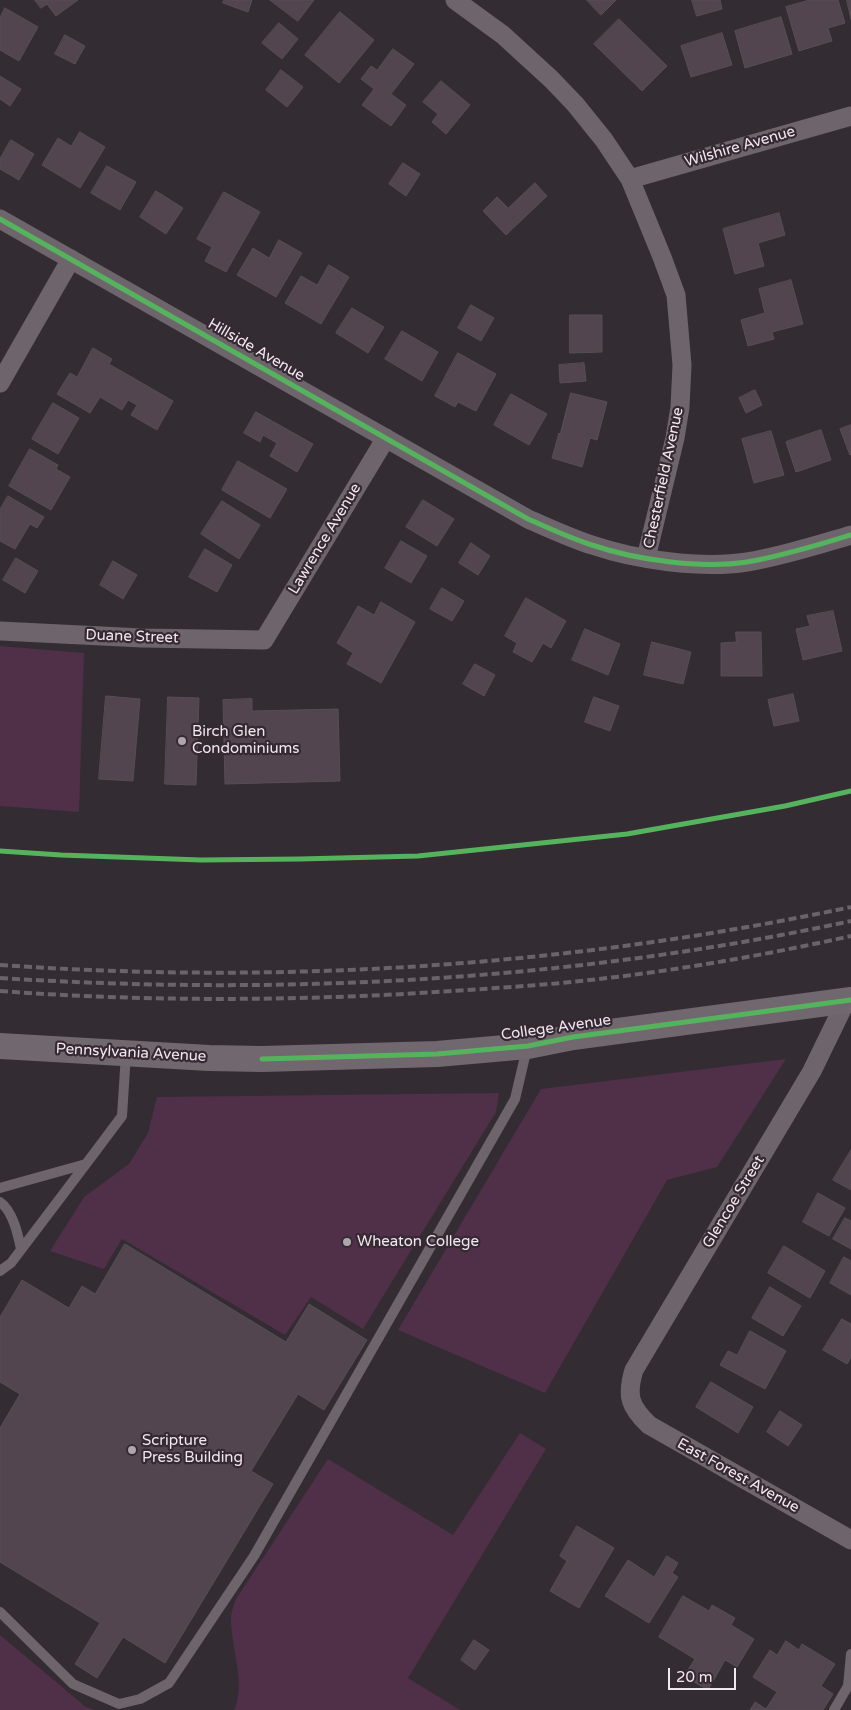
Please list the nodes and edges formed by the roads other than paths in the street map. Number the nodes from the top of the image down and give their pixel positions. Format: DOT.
graph roads {
  1 [pos="455,0"];
  2 [pos="851,116"];
  3 [pos="630,179"];
  4 [pos="0,218"];
  5 [pos="71,259"];
  6 [pos="0,383"];
  7 [pos="386,438"];
  8 [pos="851,535"];
  9 [pos="646,558"];
  10 [pos="0,631"];
  11 [pos="264,640"];
  12 [pos="849,1000"];
  13 [pos="0,1046"];
  14 [pos="528,1046"];
  15 [pos="126,1053"];
  16 [pos="262,1059"];
  17 [pos="86,1164"];
  18 [pos="0,1188"];
  19 [pos="0,1202"];
  20 [pos="21,1250"];
  21 [pos="0,1271"];
  22 [pos="632,1404"];
  23 [pos="851,1540"];
  24 [pos="0,1612"];
  25 [pos="851,1654"];
  26 [pos="834,1710"];
  1 -- 3 [label="street, Chesterfield Avenue"];
  2 -- 3 [label="street, Wilshire Avenue"];
  3 -- 9 [label="street, Chesterfield Avenue"];
  4 -- 5 [label="street, Hillside Avenue"];
  5 -- 6 [label="street"];
  5 -- 7 [label="street, Hillside Avenue"];
  7 -- 9 [label="street, Hillside Avenue"];
  7 -- 11 [label="street, Lawrence Avenue"];
  8 -- 9 [label="street, Hillside Avenue"];
  10 -- 11 [label="street, Duane Street"];
  12 -- 14 [label="street, College Avenue"];
  12 -- 22 [label="street, Glencoe Street"];
  13 -- 15 [label="street, Pennsylvania Avenue"];
  14 -- 16 [label="street, College Avenue"];
  14 -- 24 [label="lane"];
  15 -- 16 [label="street, Pennsylvania Avenue"];
  15 -- 17 [label="lane"];
  17 -- 18 [label="lane"];
  17 -- 20 [label="lane"];
  19 -- 20 [label="lane"];
  20 -- 21 [label="lane"];
  22 -- 23 [label="street, East Forest Avenue"];
  25 -- 26 [label="lane"];
}
